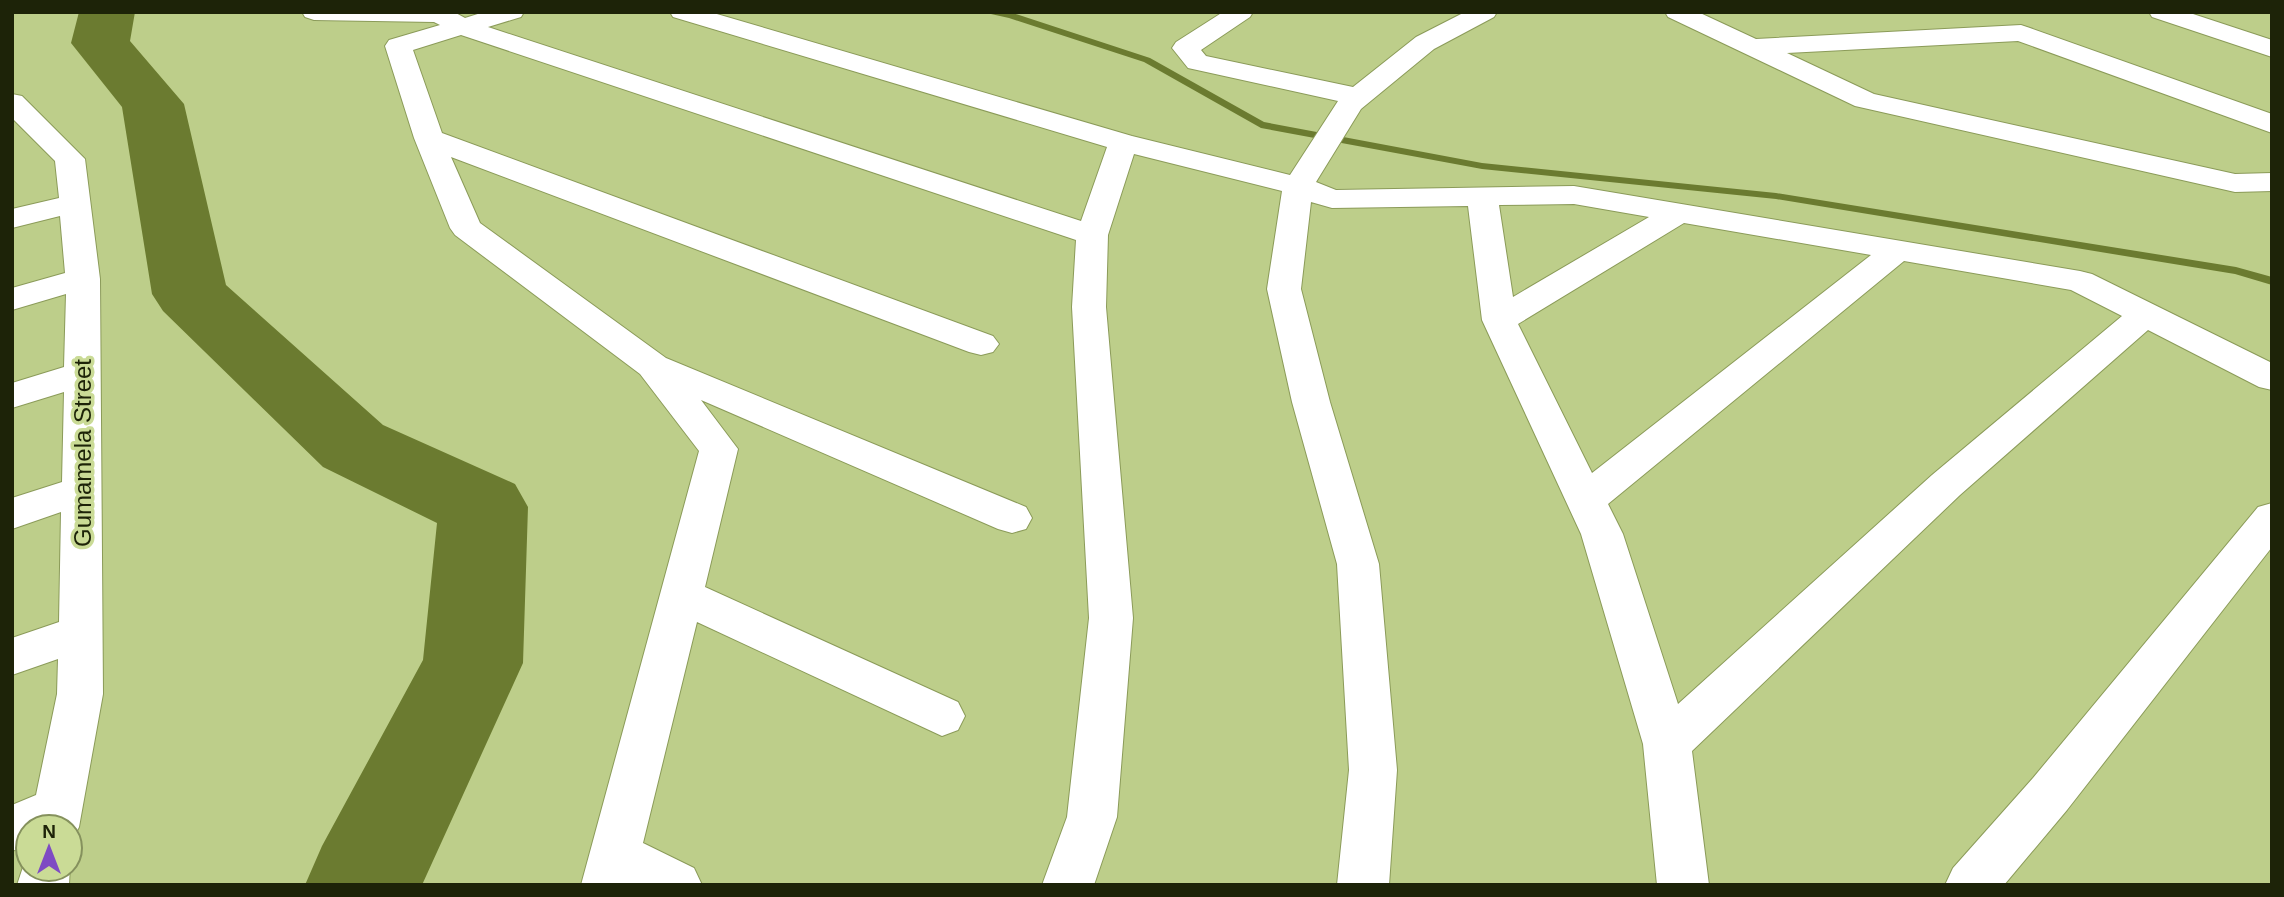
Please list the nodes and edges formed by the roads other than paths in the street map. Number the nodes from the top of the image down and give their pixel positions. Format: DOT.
graph roads {
  1 [pos="314,12"];
  2 [pos="512,12"];
  3 [pos="682,12"];
  4 [pos="1241,12"];
  5 [pos="1485,12"];
  6 [pos="1676,12"];
  7 [pos="2161,12"];
  8 [pos="462,27"];
  9 [pos="1751,47"];
  10 [pos="2272,49"];
  11 [pos="1354,101"];
  12 [pos="12,102"];
  13 [pos="2272,124"];
  14 [pos="429,138"];
  15 [pos="29,139"];
  16 [pos="1123,142"];
  17 [pos="2272,182"];
  18 [pos="1298,186"];
  19 [pos="1482,198"];
  20 [pos="74,202"];
  21 [pos="1679,213"];
  22 [pos="12,219"];
  23 [pos="1092,235"];
  24 [pos="1898,250"];
  25 [pos="83,279"];
  26 [pos="12,299"];
  27 [pos="2145,314"];
  28 [pos="1499,320"];
  29 [pos="981,344"];
  30 [pos="653,366"];
  31 [pos="82,374"];
  32 [pos="2272,379"];
  33 [pos="12,396"];
  34 [pos="82,490"];
  35 [pos="1586,500"];
  36 [pos="12,514"];
  37 [pos="1012,518"];
  38 [pos="2272,518"];
  39 [pos="681,594"];
  40 [pos="81,632"];
  41 [pos="12,657"];
  42 [pos="942,716"];
  43 [pos="1667,744"];
  44 [pos="57,813"];
  45 [pos="611,870"];
  46 [pos="676,885"];
  47 [pos="1068,885"];
  48 [pos="1363,885"];
  49 [pos="1683,885"];
  50 [pos="1971,885"];
  1 -- 8 [label="street"];
  2 -- 8 [label="street"];
  3 -- 16 [label="street"];
  4 -- 11 [label="street"];
  5 -- 11 [label="street"];
  6 -- 9 [label="street"];
  7 -- 10 [label="street"];
  8 -- 14 [label="street"];
  8 -- 23 [label="street"];
  9 -- 13 [label="street"];
  9 -- 17 [label="street"];
  11 -- 18 [label="street"];
  12 -- 15 [label="street, Gumamela Street"];
  14 -- 29 [label="street"];
  14 -- 30 [label="street"];
  15 -- 20 [label="street, Gumamela Street"];
  16 -- 18 [label="street"];
  16 -- 23 [label="street"];
  18 -- 19 [label="street"];
  18 -- 48 [label="street"];
  19 -- 21 [label="street"];
  19 -- 28 [label="street"];
  20 -- 22 [label="street"];
  20 -- 25 [label="street, Gumamela Street"];
  21 -- 24 [label="street"];
  21 -- 28 [label="street"];
  23 -- 47 [label="street"];
  24 -- 27 [label="street"];
  24 -- 35 [label="street"];
  25 -- 26 [label="street"];
  25 -- 31 [label="street, Gumamela Street"];
  27 -- 32 [label="street"];
  27 -- 43 [label="street"];
  28 -- 35 [label="street"];
  30 -- 37 [label="street"];
  30 -- 39 [label="street"];
  31 -- 33 [label="street"];
  31 -- 34 [label="street, Gumamela Street"];
  34 -- 36 [label="street"];
  34 -- 40 [label="street, Gumamela Street"];
  35 -- 43 [label="street"];
  38 -- 50 [label="street"];
  39 -- 42 [label="street"];
  39 -- 45 [label="street"];
  40 -- 41 [label="street"];
  40 -- 44 [label="street, Gumamela Street"];
  43 -- 49 [label="street"];
  45 -- 46 [label="street"];
}
